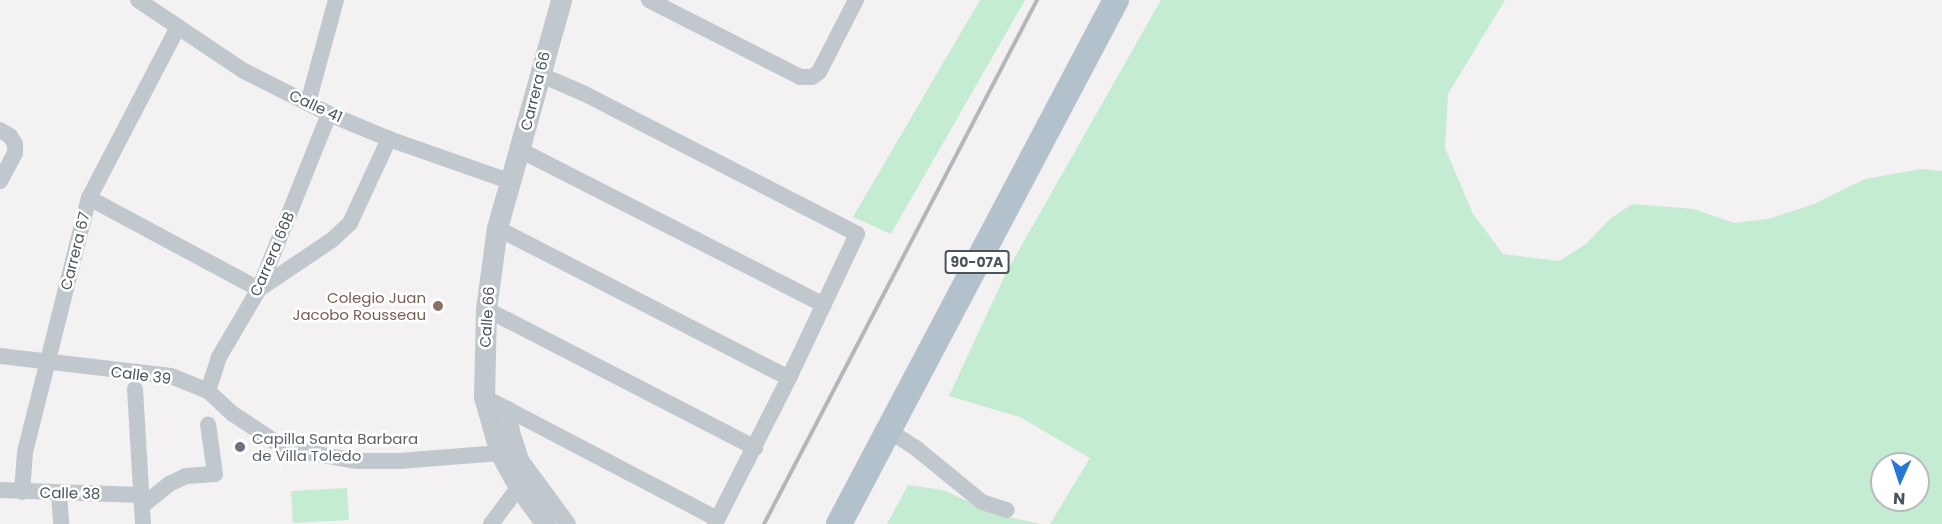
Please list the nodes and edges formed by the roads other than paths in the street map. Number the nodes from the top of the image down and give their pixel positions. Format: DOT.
graph roads {
  1 [pos="138,0"];
  2 [pos="336,0"];
  3 [pos="649,0"];
  4 [pos="856,0"];
  5 [pos="1116,0"];
  6 [pos="565,2"];
  7 [pos="177,27"];
  8 [pos="539,74"];
  9 [pos="308,103"];
  10 [pos="330,114"];
  11 [pos="5,133"];
  12 [pos="389,139"];
  13 [pos="520,150"];
  14 [pos="0,181"];
  15 [pos="509,181"];
  16 [pos="89,198"];
  17 [pos="497,228"];
  18 [pos="259,289"];
  19 [pos="824,304"];
  20 [pos="486,309"];
  21 [pos="0,356"];
  22 [pos="48,363"];
  23 [pos="789,378"];
  24 [pos="135,390"];
  25 [pos="208,391"];
  26 [pos="484,397"];
  27 [pos="508,409"];
  28 [pos="208,424"];
  29 [pos="888,430"];
  30 [pos="755,448"];
  31 [pos="500,453"];
  32 [pos="519,487"];
  33 [pos="0,490"];
  34 [pos="22,492"];
  35 [pos="59,493"];
  36 [pos="141,500"];
  37 [pos="1007,510"];
  38 [pos="716,522"];
  39 [pos="61,524"];
  40 [pos="143,524"];
  41 [pos="491,524"];
  42 [pos="546,524"];
  43 [pos="568,524"];
  44 [pos="839,524"];
  1 -- 7 [label="street, Calle 41"];
  2 -- 9 [label="street"];
  3 -- 4 [label="street"];
  5 -- 29 [label="main road, 90-07A"];
  6 -- 8 [label="street, Carrera 66"];
  7 -- 9 [label="street, Calle 41"];
  7 -- 16 [label="street, Carrera 67"];
  8 -- 13 [label="street, Carrera 66"];
  8 -- 19 [label="street"];
  9 -- 10 [label="street, Calle 41"];
  10 -- 12 [label="street, Calle 41"];
  10 -- 18 [label="street, Carrera 66B"];
  11 -- 14 [label="street"];
  12 -- 15 [label="street, Calle 41"];
  12 -- 18 [label="street"];
  13 -- 15 [label="street, Carrera 66"];
  13 -- 19 [label="street"];
  15 -- 17 [label="street, Calle 66"];
  16 -- 18 [label="street"];
  16 -- 22 [label="street, Carrera 67"];
  17 -- 20 [label="street, Calle 66"];
  17 -- 23 [label="street"];
  18 -- 25 [label="street, Carrera 66B"];
  19 -- 23 [label="street"];
  20 -- 26 [label="street, Calle 66"];
  20 -- 30 [label="street"];
  21 -- 22 [label="street, Calle 39"];
  22 -- 25 [label="street, Calle 39"];
  22 -- 34 [label="street, Carrera 67"];
  23 -- 30 [label="street"];
  24 -- 36 [label="street"];
  25 -- 31 [label="street, Calle 39"];
  26 -- 27 [label="street"];
  26 -- 31 [label="street, Calle 66"];
  27 -- 38 [label="street"];
  27 -- 43 [label="street"];
  28 -- 36 [label="street"];
  29 -- 37 [label="street"];
  29 -- 44 [label="main road, 90-07A"];
  30 -- 38 [label="street"];
  31 -- 32 [label="street"];
  32 -- 41 [label="street"];
  32 -- 42 [label="street"];
  33 -- 34 [label="street, Calle 38"];
  34 -- 35 [label="street, Calle 38"];
  35 -- 36 [label="street, Calle 38"];
  35 -- 39 [label="street"];
  36 -- 40 [label="street"];
}
